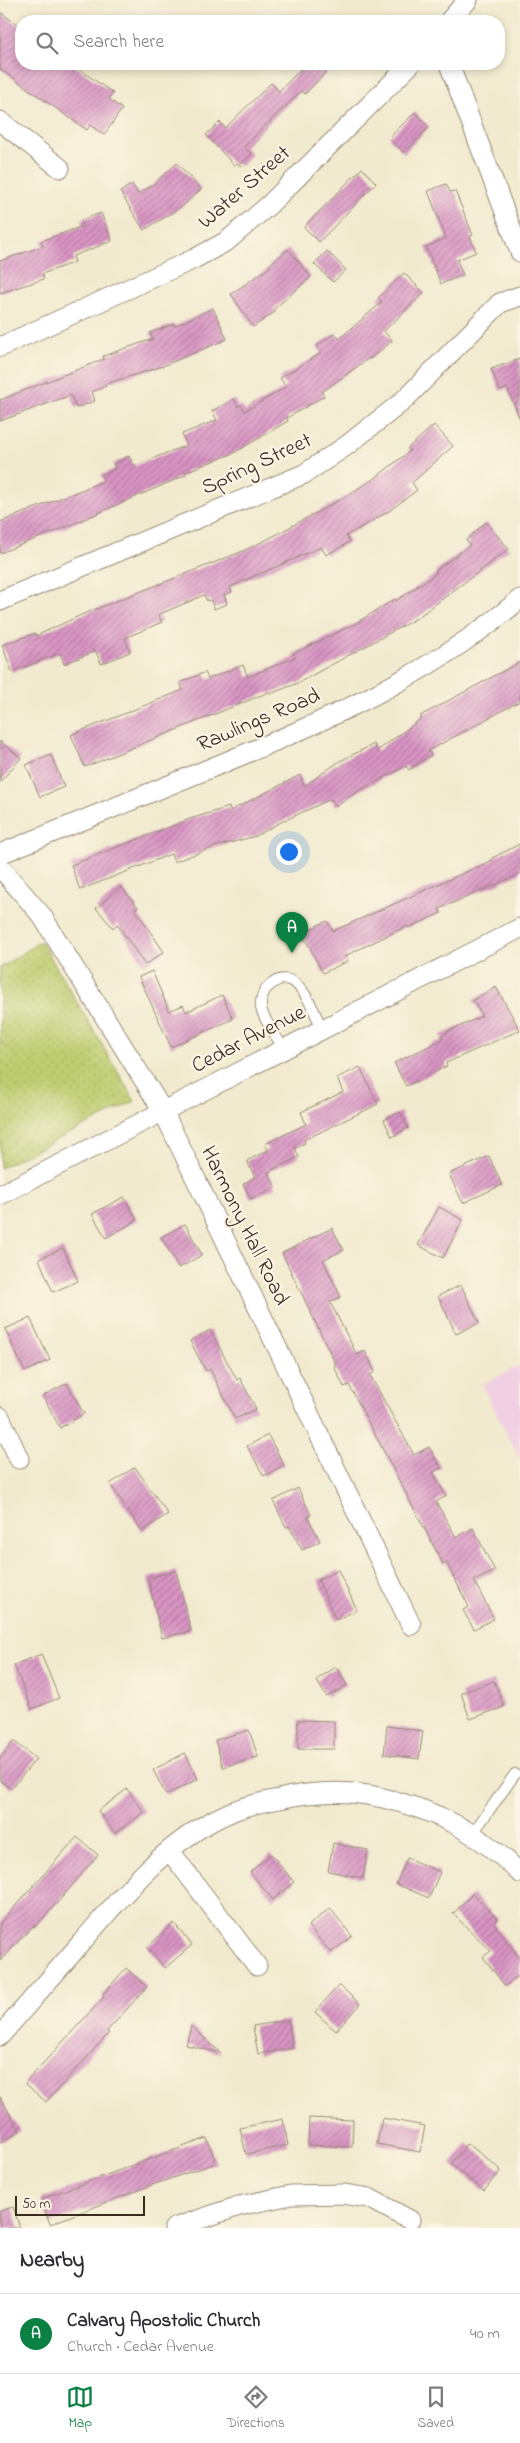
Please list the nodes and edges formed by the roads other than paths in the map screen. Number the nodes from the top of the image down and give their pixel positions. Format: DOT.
graph roads {
  1 [pos="468,0"];
  2 [pos="455,15"];
  3 [pos="405,70"];
  4 [pos="451,70"];
  5 [pos="0,121"];
  6 [pos="60,168"];
  7 [pos="520,252"];
  8 [pos="520,296"];
  9 [pos="0,347"];
  10 [pos="520,599"];
  11 [pos="0,601"];
  12 [pos="0,854"];
  13 [pos="0,867"];
  14 [pos="520,928"];
  15 [pos="322,1029"];
  16 [pos="284,1049"];
  17 [pos="163,1111"];
  18 [pos="0,1195"];
  19 [pos="0,1418"];
  20 [pos="19,1459"];
  21 [pos="410,1626"];
  22 [pos="516,1774"];
  23 [pos="473,1833"];
  24 [pos="170,1851"];
  25 [pos="520,1873"];
  26 [pos="257,1966"];
  27 [pos="0,2036"];
  28 [pos="410,2220"];
  29 [pos="174,2228"];
  1 -- 2 [label="street"];
  3 -- 9 [label="street, Water Street"];
  4 -- 7 [label="street"];
  5 -- 6 [label="street"];
  8 -- 11 [label="street, Spring Street"];
  10 -- 12 [label="street, Rawlings Road"];
  13 -- 17 [label="street, Harmony Hall Road"];
  14 -- 15 [label="street, Cedar Avenue"];
  15 -- 16 [label="street, Cedar Avenue"];
  15 -- 16 [label="lane"];
  16 -- 17 [label="street, Cedar Avenue"];
  17 -- 18 [label="street, Cedar Avenue"];
  17 -- 21 [label="street, Harmony Hall Road"];
  19 -- 20 [label="street"];
  22 -- 23 [label="lane"];
  23 -- 24 [label="street"];
  23 -- 25 [label="street"];
  24 -- 26 [label="street"];
  24 -- 27 [label="street"];
  28 -- 29 [label="street"];
}
